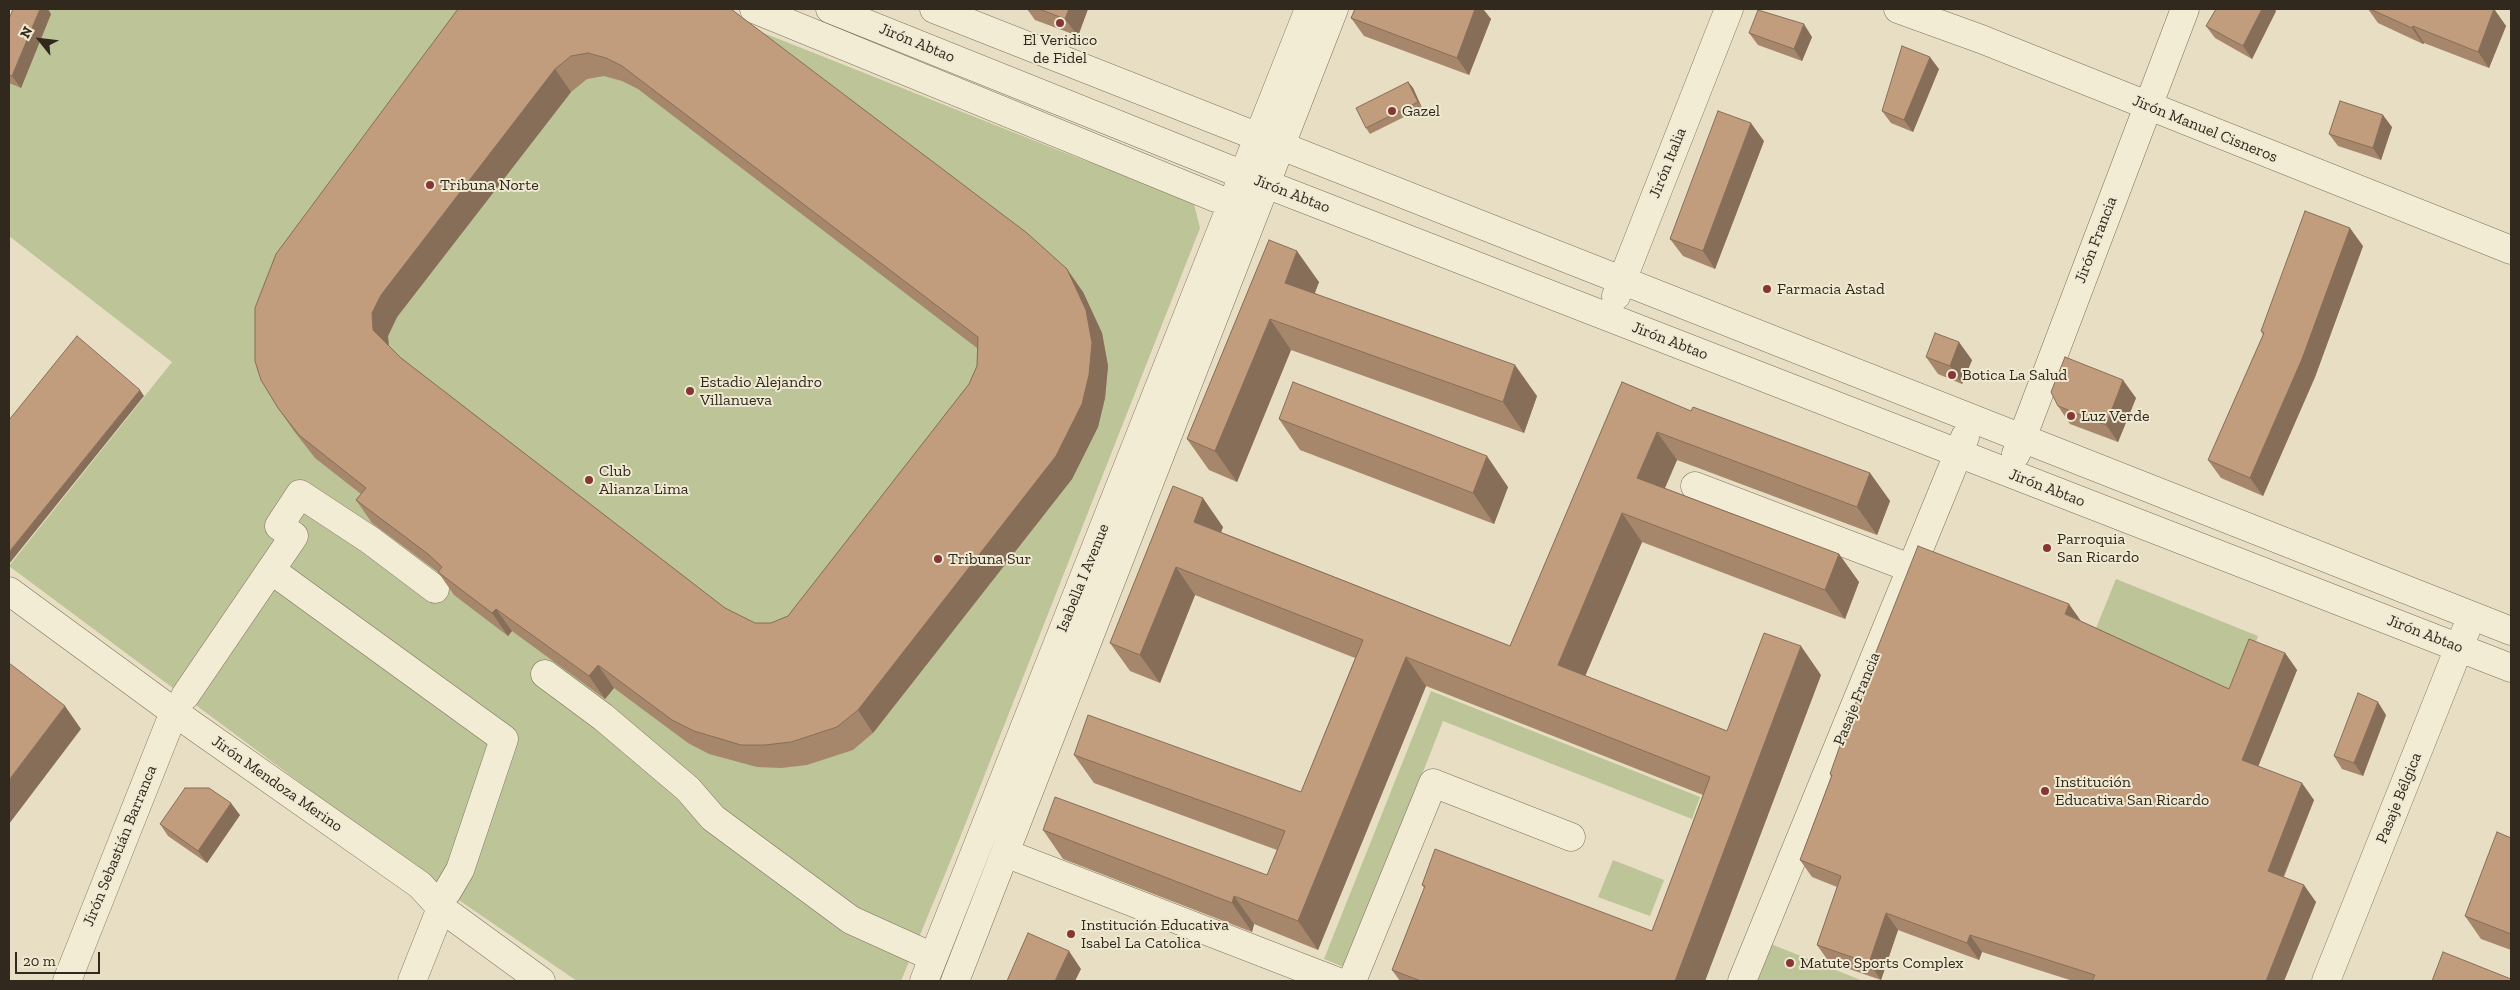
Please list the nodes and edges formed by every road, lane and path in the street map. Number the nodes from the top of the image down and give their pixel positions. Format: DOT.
graph roads {
  1 [pos="754,9"];
  2 [pos="830,9"];
  3 [pos="934,9"];
  4 [pos="1309,9"];
  5 [pos="1334,9"];
  6 [pos="1729,9"];
  7 [pos="2185,9"];
  8 [pos="1907,10"];
  9 [pos="2148,107"];
  10 [pos="1270,141"];
  11 [pos="1254,180"];
  12 [pos="1223,202"];
  13 [pos="2511,250"];
  14 [pos="1622,280"];
  15 [pos="1608,317"];
  16 [pos="1974,418"];
  17 [pos="2022,438"];
  18 [pos="1957,452"];
  19 [pos="2009,473"];
  20 [pos="1695,486"];
  21 [pos="1910,568"];
  22 [pos="271,570"];
  23 [pos="435,589"];
  24 [pos="9,591"];
  25 [pos="2472,616"];
  26 [pos="2511,631"];
  27 [pos="2459,647"];
  28 [pos="2511,668"];
  29 [pos="545,674"];
  30 [pos="179,704"];
  31 [pos="1571,837"];
  32 [pos="1005,853"];
  33 [pos="444,900"];
  34 [pos="924,953"];
  35 [pos="67,981"];
  36 [pos="412,981"];
  37 [pos="541,981"];
  38 [pos="913,981"];
  39 [pos="924,981"];
  40 [pos="955,981"];
  41 [pos="1336,981"];
  42 [pos="1352,981"];
  43 [pos="1742,981"];
  44 [pos="2326,981"];
  1 -- 12 [label="street"];
  2 -- 11 [label="street, Jirón Abtao"];
  3 -- 10 [label="street"];
  4 -- 10 [label="street"];
  5 -- 10 [label="street"];
  6 -- 14 [label="street, Jirón Italia"];
  7 -- 9 [label="street, Jirón Francia"];
  8 -- 9 [label="street, Jirón Manuel Cisneros"];
  9 -- 13 [label="street, Jirón Manuel Cisneros"];
  9 -- 17 [label="street, Jirón Francia"];
  10 -- 11 [label="street"];
  10 -- 14 [label="street"];
  11 -- 12 [label="street, Isabella I Avenue"];
  11 -- 15 [label="street, Jirón Abtao"];
  11 -- 32 [label="street, Isabella I Avenue"];
  12 -- 34 [label="street"];
  12 -- 39 [label="street, Isabella I Avenue"];
  14 -- 15 [label="street, Jirón Italia"];
  14 -- 16 [label="street"];
  15 -- 18 [label="street, Jirón Abtao"];
  16 -- 17 [label="street"];
  16 -- 18 [label="street, Pasaje Francia"];
  17 -- 19 [label="street, Jirón Francia"];
  17 -- 25 [label="street"];
  18 -- 19 [label="street, Jirón Abtao"];
  18 -- 21 [label="street, Pasaje Francia"];
  19 -- 27 [label="street, Jirón Abtao"];
  20 -- 21 [label="street"];
  21 -- 43 [label="street, Pasaje Francia"];
  22 -- 23 [label="street, Jirón Sebastián Barranca"];
  22 -- 30 [label="street, Jirón Sebastián Barranca"];
  22 -- 33 [label="street"];
  24 -- 30 [label="street, Jirón Mendoza Merino"];
  25 -- 26 [label="street"];
  25 -- 27 [label="street, Pasaje Bélgica"];
  27 -- 28 [label="street, Jirón Abtao"];
  27 -- 44 [label="street, Pasaje Bélgica"];
  29 -- 34 [label="street"];
  30 -- 33 [label="street, Jirón Mendoza Merino"];
  30 -- 35 [label="street, Jirón Sebastián Barranca"];
  31 -- 42 [label="street"];
  32 -- 40 [label="street, Isabella I Avenue"];
  32 -- 41 [label="street"];
  33 -- 36 [label="street"];
  33 -- 37 [label="street, Jirón Mendoza Merino"];
  34 -- 38 [label="street"];
}
